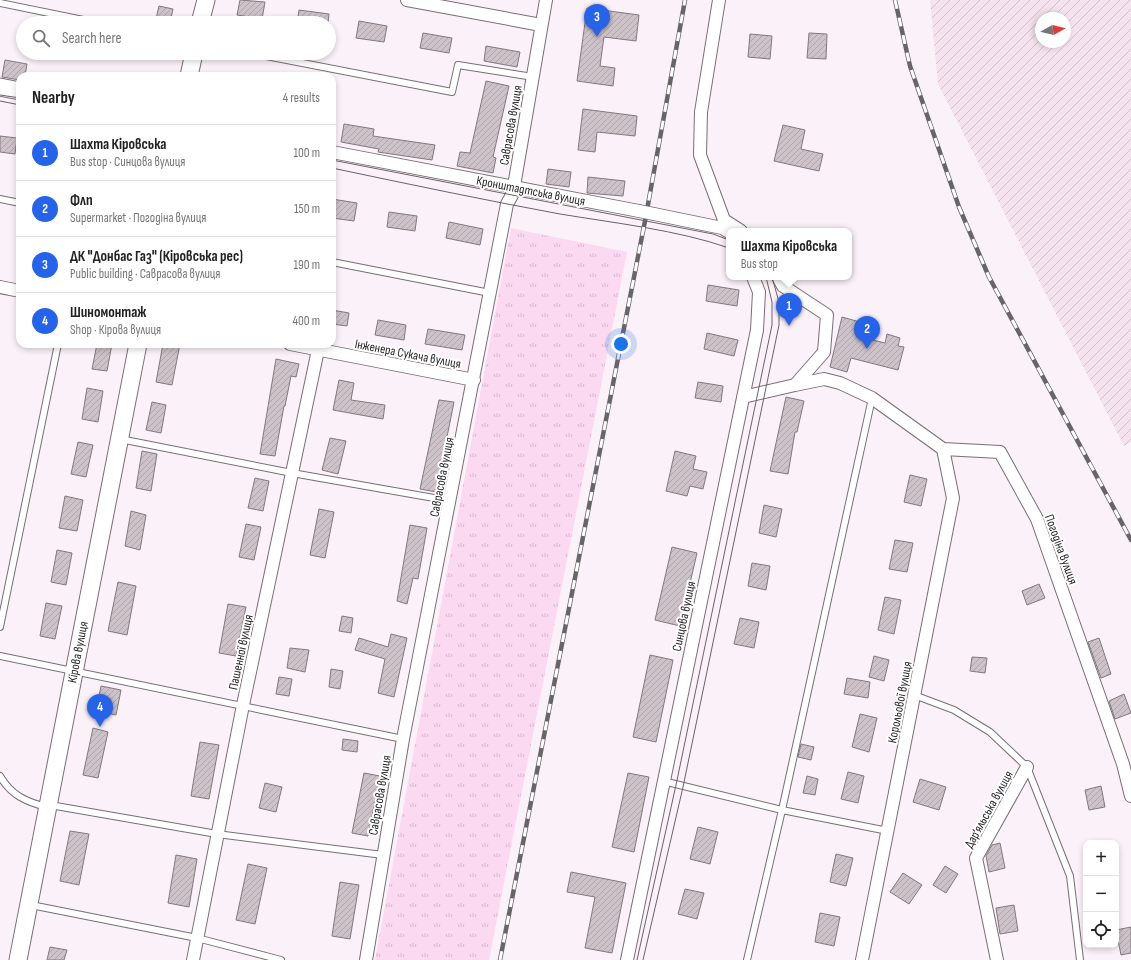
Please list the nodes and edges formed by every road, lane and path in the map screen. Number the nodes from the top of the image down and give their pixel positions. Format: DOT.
graph roads {
  1 [pos="206,0"];
  2 [pos="408,0"];
  3 [pos="546,0"];
  4 [pos="719,0"];
  5 [pos="0,4"];
  6 [pos="62,16"];
  7 [pos="202,16"];
  8 [pos="541,25"];
  9 [pos="192,60"];
  10 [pos="287,60"];
  11 [pos="190,72"];
  12 [pos="533,77"];
  13 [pos="0,87"];
  14 [pos="16,90"];
  15 [pos="336,153"];
  16 [pos="514,186"];
  17 [pos="0,200"];
  18 [pos="16,202"];
  19 [pos="736,228"];
  20 [pos="726,230"];
  21 [pos="336,263"];
  22 [pos="754,280"];
  23 [pos="780,280"];
  24 [pos="0,287"];
  25 [pos="16,289"];
  26 [pos="490,293"];
  27 [pos="57,348"];
  28 [pos="137,348"];
  29 [pos="309,348"];
  30 [pos="318,350"];
  31 [pos="474,380"];
  32 [pos="795,385"];
  33 [pos="744,397"];
  34 [pos="872,398"];
  35 [pos="120,438"];
  36 [pos="943,449"];
  37 [pos="292,473"];
  38 [pos="451,501"];
  39 [pos="0,627"];
  40 [pos="0,656"];
  41 [pos="74,671"];
  42 [pos="914,695"];
  43 [pos="243,705"];
  44 [pos="403,739"];
  45 [pos="1027,766"];
  46 [pos="0,776"];
  47 [pos="663,781"];
  48 [pos="1131,796"];
  49 [pos="48,806"];
  50 [pos="782,810"];
  51 [pos="888,831"];
  52 [pos="217,834"];
  53 [pos="383,855"];
  54 [pos="29,904"];
  55 [pos="197,938"];
  56 [pos="18,960"];
  57 [pos="193,960"];
  58 [pos="281,960"];
  59 [pos="366,960"];
  60 [pos="627,960"];
  61 [pos="747,960"];
  62 [pos="862,960"];
  63 [pos="997,960"];
  64 [pos="1080,960"];
  1 -- 7 [label="main road"];
  2 -- 8 [label="street"];
  3 -- 8 [label="street, Саврасова вулиця"];
  4 -- 19 [label="street"];
  5 -- 6 [label="lane"];
  8 -- 12 [label="street, Саврасова вулиця"];
  9 -- 11 [label="main road"];
  10 -- 12 [label="lane"];
  12 -- 16 [label="street, Саврасова вулиця"];
  13 -- 14 [label="main road"];
  15 -- 16 [label="street, Кронштадтська вулиця"];
  16 -- 20 [label="street, Кронштадтська вулиця, bridge"];
  16 -- 26 [label="street, Саврасова вулиця"];
  17 -- 18 [label="lane"];
  21 -- 26 [label="lane"];
  22 -- 33 [label="street, Синцова вулиця"];
  23 -- 32 [label="street"];
  24 -- 25 [label="street"];
  26 -- 31 [label="street, Саврасова вулиця"];
  27 -- 39 [label="lane"];
  28 -- 35 [label="main road, Кірова вулиця"];
  29 -- 30 [label="street, Інженера Сукача вулиця"];
  30 -- 31 [label="street, Інженера Сукача вулиця"];
  30 -- 37 [label="street, Пашенної вулиця"];
  31 -- 38 [label="street, Саврасова вулиця"];
  32 -- 33 [label="street"];
  32 -- 34 [label="street"];
  33 -- 47 [label="street, Синцова вулиця"];
  34 -- 36 [label="street"];
  34 -- 50 [label="lane"];
  35 -- 37 [label="lane"];
  35 -- 41 [label="main road, Кірова вулиця"];
  36 -- 42 [label="street, Корольової вулиця"];
  36 -- 48 [label="street, Погодіна вулиця"];
  37 -- 38 [label="lane"];
  37 -- 43 [label="street, Пашенної вулиця"];
  38 -- 44 [label="street, Саврасова вулиця"];
  40 -- 41 [label="lane"];
  41 -- 43 [label="lane"];
  41 -- 49 [label="main road, Кірова вулиця"];
  42 -- 45 [label="lane"];
  42 -- 51 [label="street, Корольової вулиця"];
  43 -- 44 [label="lane"];
  43 -- 52 [label="street, Пашенної вулиця"];
  44 -- 53 [label="street, Саврасова вулиця"];
  45 -- 63 [label="street, Дар’яльська вулиця"];
  45 -- 64 [label="lane"];
  46 -- 49 [label="lane"];
  47 -- 50 [label="lane"];
  47 -- 60 [label="street, Синцова вулиця"];
  49 -- 52 [label="lane"];
  49 -- 54 [label="main road, Кірова вулиця"];
  50 -- 51 [label="lane"];
  50 -- 61 [label="lane"];
  51 -- 62 [label="street, Корольової вулиця"];
  52 -- 53 [label="lane"];
  52 -- 55 [label="street, Пашенної вулиця"];
  53 -- 59 [label="street, Саврасова вулиця"];
  54 -- 55 [label="lane"];
  54 -- 56 [label="main road, Кірова вулиця"];
  55 -- 57 [label="street, Пашенної вулиця"];
  55 -- 58 [label="lane"];
}
